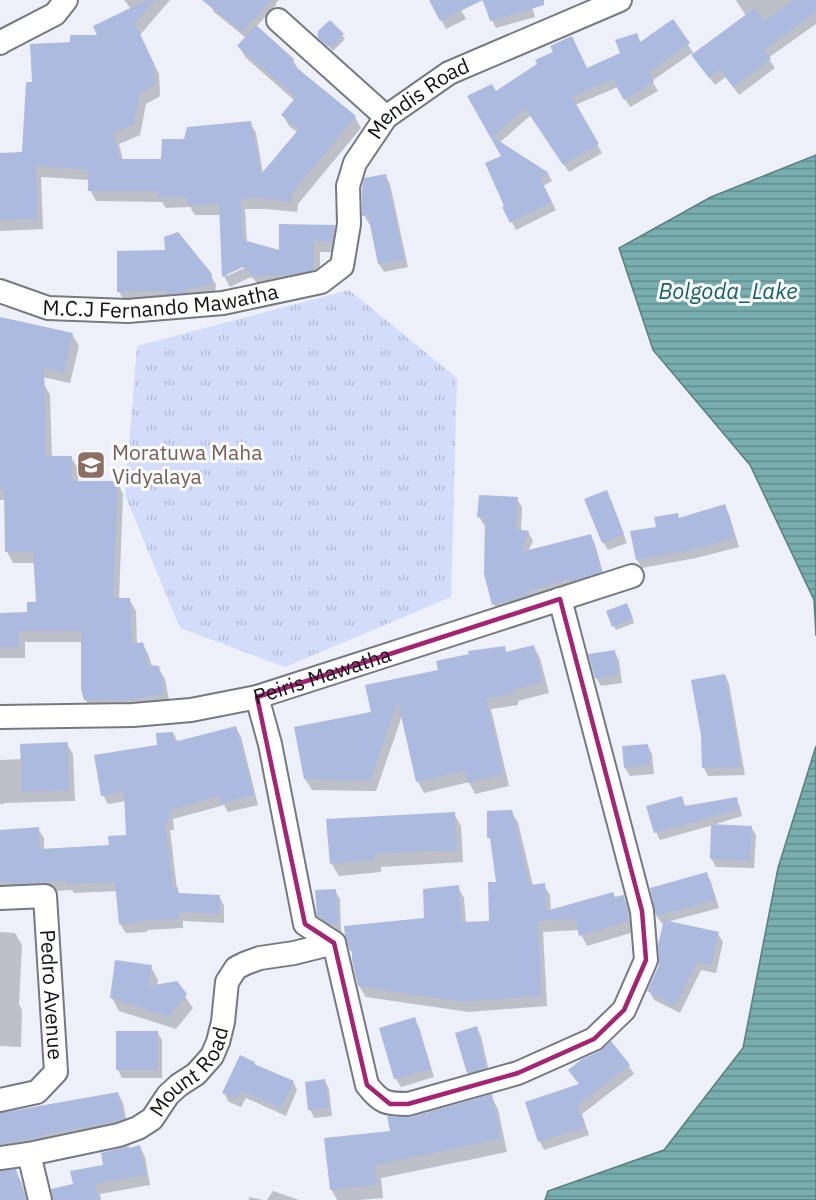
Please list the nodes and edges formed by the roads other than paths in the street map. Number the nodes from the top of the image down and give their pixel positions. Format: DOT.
graph roads {
  1 [pos="66,0"];
  2 [pos="620,0"];
  3 [pos="278,20"];
  4 [pos="0,42"];
  5 [pos="386,117"];
  6 [pos="321,282"];
  7 [pos="0,291"];
  8 [pos="632,576"];
  9 [pos="560,599"];
  10 [pos="257,698"];
  11 [pos="0,717"];
  12 [pos="0,898"];
  13 [pos="334,943"];
  14 [pos="0,1100"];
  15 [pos="29,1154"];
  16 [pos="0,1158"];
  17 [pos="40,1200"];
  1 -- 4 [label="street"];
  2 -- 5 [label="street, Mendis Road"];
  3 -- 5 [label="street"];
  5 -- 6 [label="street, Mendis Road"];
  6 -- 7 [label="street, M.C.J Fernando Mawatha"];
  8 -- 9 [label="street, Peiris Mawatha"];
  9 -- 10 [label="street, Peiris Mawatha"];
  9 -- 13 [label="street"];
  10 -- 11 [label="street, Peiris Mawatha"];
  10 -- 13 [label="street"];
  12 -- 14 [label="street, Pedro Avenue"];
  13 -- 15 [label="street, Mount Road"];
  15 -- 16 [label="street, Mount Road"];
  15 -- 17 [label="street"];
}
